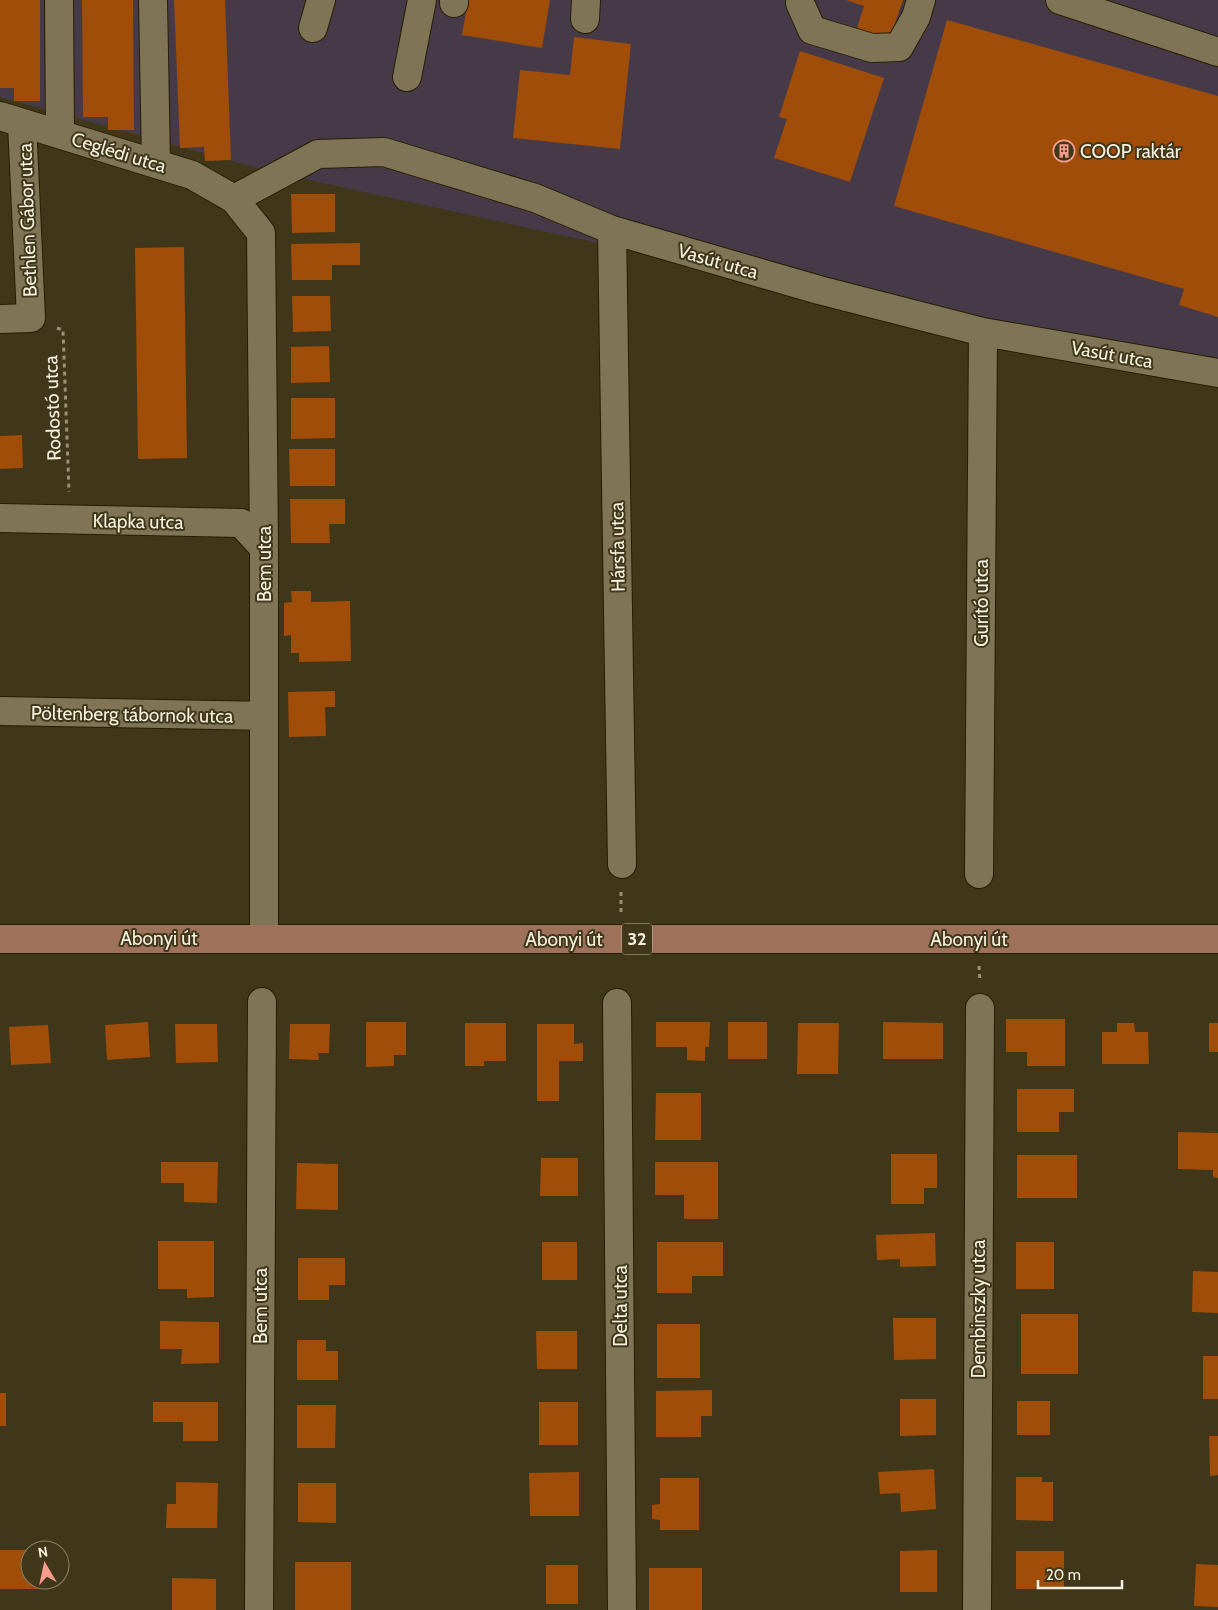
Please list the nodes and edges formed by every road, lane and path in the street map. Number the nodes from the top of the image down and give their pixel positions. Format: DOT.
graph roads {
  1 [pos="59,0"];
  2 [pos="153,0"];
  3 [pos="321,0"];
  4 [pos="422,0"];
  5 [pos="800,0"];
  6 [pos="921,0"];
  7 [pos="1060,0"];
  8 [pos="313,28"];
  9 [pos="1218,52"];
  10 [pos="407,77"];
  11 [pos="11,120"];
  12 [pos="60,134"];
  13 [pos="156,163"];
  14 [pos="234,199"];
  15 [pos="612,230"];
  16 [pos="31,318"];
  17 [pos="0,319"];
  18 [pos="983,332"];
  19 [pos="1218,373"];
  20 [pos="0,518"];
  21 [pos="70,520"];
  22 [pos="264,548"];
  23 [pos="0,711"];
  24 [pos="263,716"];
  25 [pos="622,864"];
  26 [pos="979,874"];
  27 [pos="264,938"];
  28 [pos="0,939"];
  29 [pos="1218,939"];
  30 [pos="262,1002"];
  31 [pos="617,1002"];
  32 [pos="980,1008"];
  33 [pos="258,1610"];
  34 [pos="622,1610"];
  35 [pos="977,1610"];
  1 -- 12 [label="street"];
  2 -- 13 [label="street"];
  3 -- 8 [label="street"];
  4 -- 10 [label="street"];
  5 -- 6 [label="street"];
  7 -- 9 [label="street"];
  11 -- 12 [label="street, Ceglédi utca"];
  11 -- 16 [label="street, Bethlen Gábor utca"];
  12 -- 13 [label="street, Ceglédi utca"];
  13 -- 14 [label="street, Ceglédi utca"];
  14 -- 15 [label="street, Vasút utca"];
  14 -- 22 [label="street, Bem utca"];
  15 -- 18 [label="street, Vasút utca"];
  15 -- 25 [label="street, Hársfa utca"];
  16 -- 17 [label="street"];
  16 -- 21 [label="path, Rodostó utca"];
  18 -- 19 [label="street, Vasút utca"];
  18 -- 26 [label="street, Gurító utca"];
  20 -- 21 [label="street, Klapka utca"];
  21 -- 22 [label="street, Klapka utca"];
  22 -- 24 [label="street, Bem utca"];
  23 -- 24 [label="street, Pöltenberg tábornok utca"];
  24 -- 27 [label="street, Bem utca"];
  27 -- 28 [label="main road, Abonyi út / 32"];
  27 -- 29 [label="main road, Abonyi út / 32"];
  30 -- 33 [label="street, Bem utca"];
  31 -- 34 [label="street, Delta utca"];
  32 -- 35 [label="street, Dembinszky utca"];
}
